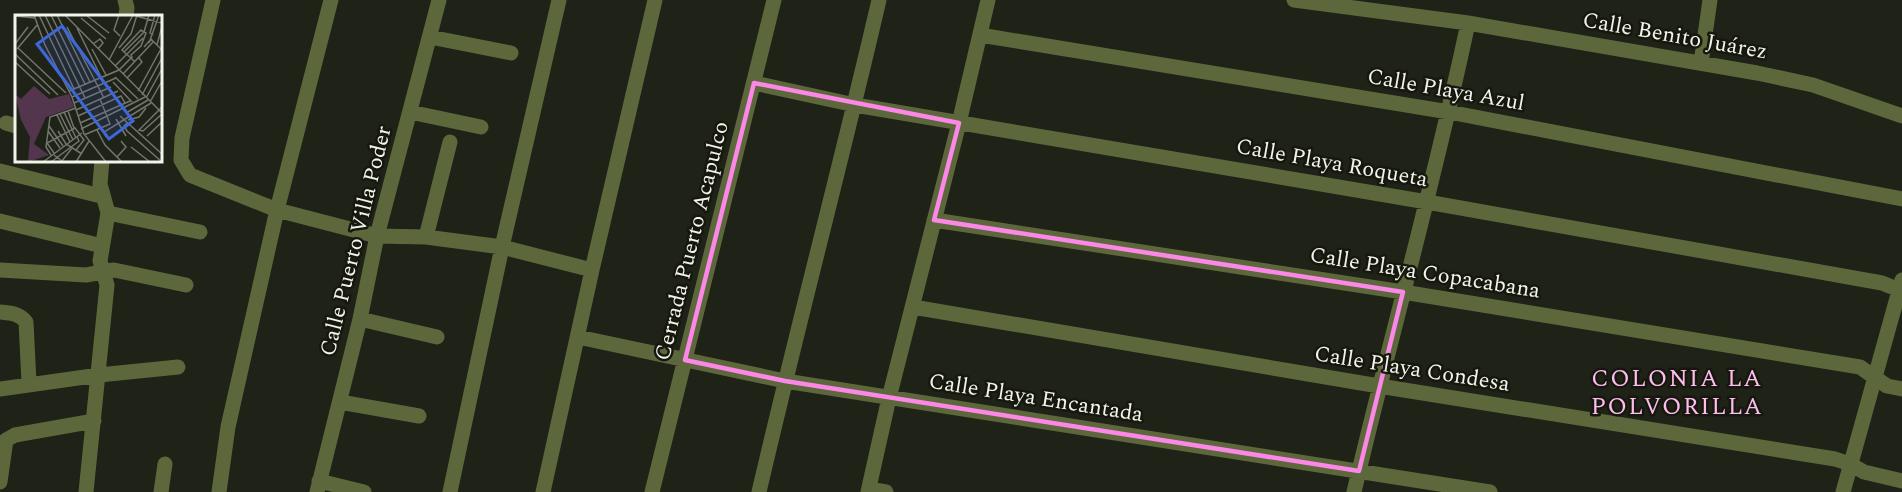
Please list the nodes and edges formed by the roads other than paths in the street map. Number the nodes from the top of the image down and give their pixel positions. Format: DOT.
graph roads {
  1 [pos="213,0"];
  2 [pos="331,0"];
  3 [pos="439,0"];
  4 [pos="559,0"];
  5 [pos="656,0"];
  6 [pos="774,0"];
  7 [pos="879,0"];
  8 [pos="988,0"];
  9 [pos="1294,0"];
  10 [pos="1710,0"];
  11 [pos="1468,23"];
  12 [pos="980,35"];
  13 [pos="430,37"];
  14 [pos="511,53"];
  15 [pos="1701,63"];
  16 [pos="754,83"];
  17 [pos="855,105"];
  18 [pos="410,112"];
  19 [pos="1449,112"];
  20 [pos="1902,116"];
  21 [pos="959,123"];
  22 [pos="481,127"];
  23 [pos="450,142"];
  24 [pos="102,162"];
  25 [pos="0,171"];
  26 [pos="101,196"];
  27 [pos="1902,199"];
  28 [pos="1427,201"];
  29 [pos="277,210"];
  30 [pos="108,213"];
  31 [pos="934,220"];
  32 [pos="0,221"];
  33 [pos="200,232"];
  34 [pos="377,236"];
  35 [pos="426,237"];
  36 [pos="102,246"];
  37 [pos="502,247"];
  38 [pos="0,270"];
  39 [pos="592,270"];
  40 [pos="102,272"];
  41 [pos="186,285"];
  42 [pos="1901,287"];
  43 [pos="1402,292"];
  44 [pos="913,307"];
  45 [pos="0,312"];
  46 [pos="360,320"];
  47 [pos="437,337"];
  48 [pos="578,337"];
  49 [pos="685,360"];
  50 [pos="178,367"];
  51 [pos="99,375"];
  52 [pos="1874,375"];
  53 [pos="785,381"];
  54 [pos="29,383"];
  55 [pos="1379,386"];
  56 [pos="0,389"];
  57 [pos="1902,389"];
  58 [pos="889,398"];
  59 [pos="340,402"];
  60 [pos="419,416"];
  61 [pos="94,421"];
  62 [pos="165,464"];
  63 [pos="1850,464"];
  64 [pos="1359,471"];
  65 [pos="1902,481"];
  66 [pos="0,482"];
  67 [pos="318,487"];
  68 [pos="868,491"];
  69 [pos="86,492"];
  70 [pos="161,492"];
  71 [pos="219,492"];
  72 [pos="364,492"];
  73 [pos="450,492"];
  74 [pos="543,492"];
  75 [pos="652,492"];
  76 [pos="759,492"];
  77 [pos="886,492"];
  78 [pos="1354,492"];
  79 [pos="1490,492"];
  80 [pos="1843,492"];
  1 -- 29 [label="street"];
  2 -- 29 [label="street"];
  3 -- 13 [label="street, Calle Puerto Villa Poder"];
  4 -- 37 [label="street"];
  5 -- 39 [label="street"];
  6 -- 16 [label="street, Cerrada Puerto Acapulco"];
  7 -- 17 [label="street"];
  8 -- 12 [label="street"];
  9 -- 11 [label="street, Calle Benito Juárez"];
  10 -- 15 [label="street"];
  11 -- 15 [label="street, Calle Benito Juárez"];
  11 -- 19 [label="street"];
  12 -- 19 [label="street, Calle Playa Azul"];
  12 -- 21 [label="street"];
  13 -- 14 [label="street"];
  13 -- 18 [label="street, Calle Puerto Villa Poder"];
  15 -- 20 [label="street, Calle Benito Juárez"];
  16 -- 17 [label="street, Calle Playa Roqueta"];
  16 -- 49 [label="street, Cerrada Puerto Acapulco"];
  17 -- 21 [label="street, Calle Playa Roqueta"];
  17 -- 53 [label="street"];
  18 -- 22 [label="street"];
  18 -- 34 [label="street, Calle Puerto Villa Poder"];
  19 -- 27 [label="street, Calle Playa Azul"];
  19 -- 28 [label="street"];
  21 -- 28 [label="street, Calle Playa Roqueta"];
  21 -- 31 [label="street"];
  23 -- 35 [label="street"];
  24 -- 26 [label="street"];
  25 -- 26 [label="street"];
  26 -- 30 [label="street"];
  28 -- 42 [label="street, Calle Playa Roqueta"];
  28 -- 43 [label="street"];
  29 -- 34 [label="street"];
  29 -- 71 [label="street"];
  30 -- 33 [label="street"];
  30 -- 36 [label="street"];
  31 -- 43 [label="street, Calle Playa Copacabana"];
  31 -- 44 [label="street"];
  32 -- 36 [label="street"];
  34 -- 35 [label="street"];
  34 -- 46 [label="street, Calle Puerto Villa Poder"];
  35 -- 37 [label="street"];
  36 -- 40 [label="street"];
  37 -- 39 [label="street"];
  37 -- 73 [label="street"];
  38 -- 40 [label="street"];
  39 -- 48 [label="street"];
  40 -- 41 [label="street"];
  40 -- 51 [label="street"];
  42 -- 52 [label="street"];
  43 -- 52 [label="street, Calle Playa Copacabana"];
  43 -- 55 [label="street"];
  44 -- 55 [label="street, Calle Playa Condesa"];
  44 -- 58 [label="street"];
  45 -- 54 [label="street"];
  46 -- 47 [label="street"];
  46 -- 59 [label="street, Calle Puerto Villa Poder"];
  48 -- 49 [label="street, Calle Playa Encantada"];
  48 -- 74 [label="street"];
  49 -- 53 [label="street, Calle Playa Encantada"];
  49 -- 75 [label="street, Cerrada Puerto Acapulco"];
  50 -- 51 [label="street"];
  51 -- 54 [label="street"];
  51 -- 61 [label="street"];
  52 -- 57 [label="street, Calle Playa Copacabana"];
  52 -- 63 [label="street"];
  53 -- 58 [label="street, Calle Playa Encantada"];
  53 -- 76 [label="street"];
  54 -- 56 [label="street"];
  55 -- 63 [label="street, Calle Playa Condesa"];
  55 -- 64 [label="street"];
  58 -- 64 [label="street, Calle Playa Encantada"];
  58 -- 68 [label="street"];
  59 -- 60 [label="street"];
  59 -- 67 [label="street, Calle Puerto Villa Poder"];
  61 -- 66 [label="street"];
  61 -- 69 [label="street"];
  62 -- 70 [label="street"];
  63 -- 65 [label="street, Calle Playa Condesa"];
  63 -- 80 [label="street"];
  64 -- 78 [label="street"];
  64 -- 79 [label="street, Calle Playa Encantada"];
  67 -- 72 [label="street"];
  68 -- 77 [label="street"];
}
